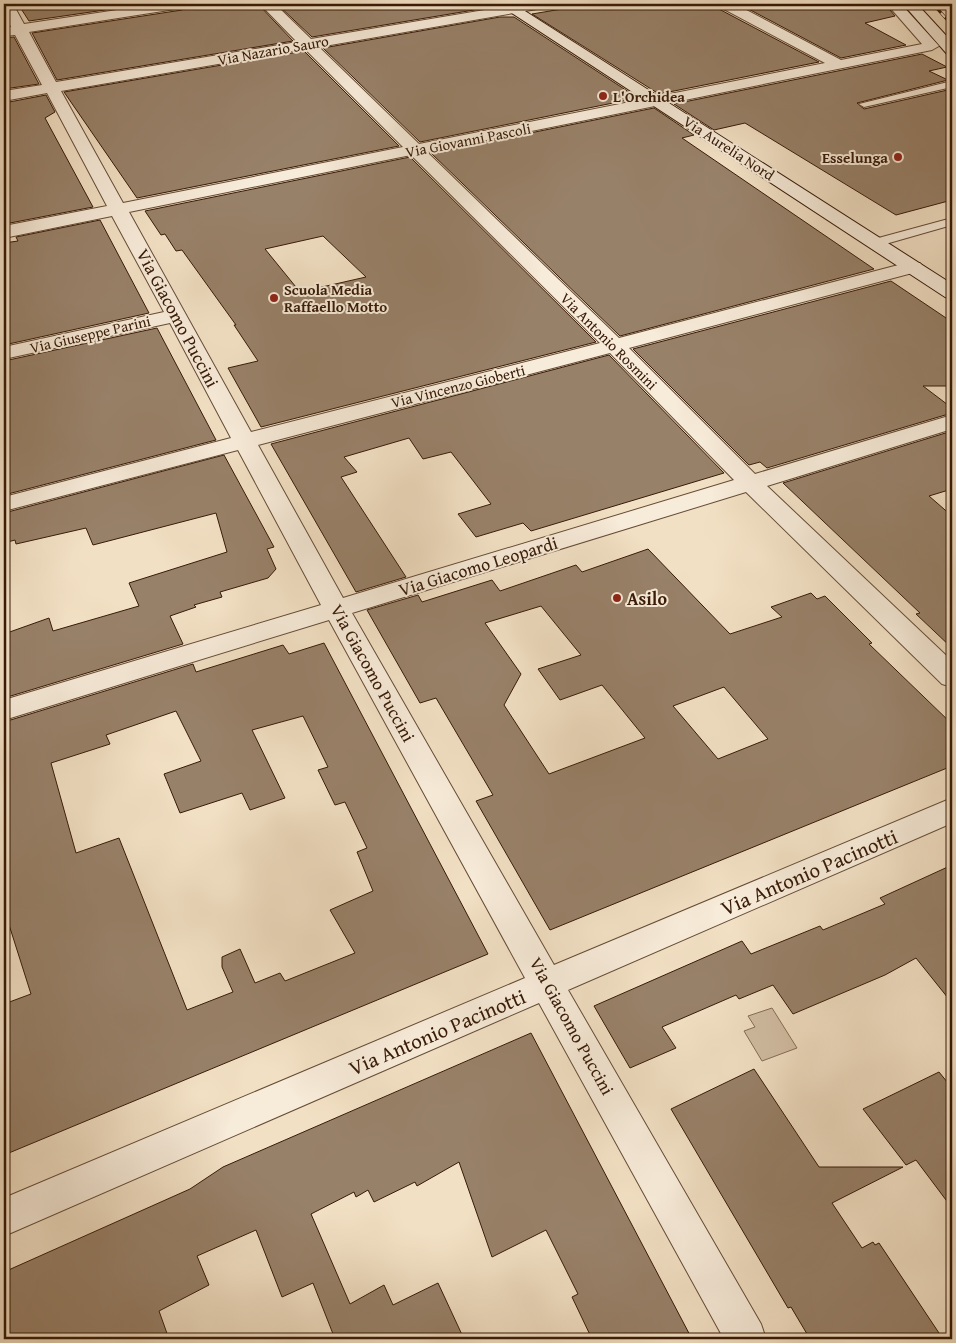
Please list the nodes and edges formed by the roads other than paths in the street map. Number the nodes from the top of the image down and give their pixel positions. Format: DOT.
graph roads {
  1 [pos="6,4"];
  2 [pos="182,4"];
  3 [pos="267,4"];
  4 [pos="543,4"];
  5 [pos="725,4"];
  6 [pos="894,4"];
  7 [pos="910,4"];
  8 [pos="509,6"];
  9 [pos="12,31"];
  10 [pos="306,44"];
  11 [pos="952,52"];
  12 [pos="838,64"];
  13 [pos="952,84"];
  14 [pos="52,88"];
  15 [pos="4,96"];
  16 [pos="658,102"];
  17 [pos="864,104"];
  18 [pos="416,150"];
  19 [pos="118,209"];
  20 [pos="952,221"];
  21 [pos="4,232"];
  22 [pos="875,242"];
  23 [pos="913,267"];
  24 [pos="952,293"];
  25 [pos="176,314"];
  26 [pos="615,346"];
  27 [pos="4,353"];
  28 [pos="952,422"];
  29 [pos="244,440"];
  30 [pos="750,483"];
  31 [pos="4,504"];
  32 [pos="336,609"];
  33 [pos="952,677"];
  34 [pos="4,710"];
  35 [pos="952,810"];
  36 [pos="549,985"];
  37 [pos="4,1217"];
  38 [pos="746,1339"];
  1 -- 9 [label="street, Via Giacomo Puccini"];
  2 -- 9 [label="street"];
  3 -- 10 [label="street, Via Antonio Rosmini"];
  4 -- 8 [label="street, Via Nazario Sauro"];
  5 -- 12 [label="street"];
  6 -- 12 [label="street, Via Giovanni Pascoli"];
  7 -- 11 [label="street"];
  8 -- 10 [label="street, Via Nazario Sauro"];
  8 -- 16 [label="street, Via Aurelia Nord"];
  9 -- 14 [label="street, Via Giacomo Puccini"];
  10 -- 14 [label="street, Via Nazario Sauro"];
  10 -- 18 [label="street, Via Antonio Rosmini"];
  12 -- 16 [label="street, Via Giovanni Pascoli"];
  13 -- 17 [label="lane"];
  14 -- 15 [label="street, Via Nazario Sauro"];
  14 -- 19 [label="street, Via Giacomo Puccini"];
  16 -- 18 [label="street, Via Giovanni Pascoli"];
  16 -- 22 [label="street, Via Aurelia Nord"];
  18 -- 19 [label="street, Via Giovanni Pascoli"];
  18 -- 26 [label="street, Via Antonio Rosmini"];
  19 -- 21 [label="street, Via Giovanni Pascoli"];
  19 -- 25 [label="street, Via Giacomo Puccini"];
  20 -- 22 [label="lane"];
  22 -- 23 [label="street, Via Aurelia Nord"];
  23 -- 24 [label="street, Via Aurelia Nord"];
  23 -- 26 [label="street, Via Vincenzo Gioberti"];
  25 -- 27 [label="street, Via Giuseppe Parini"];
  25 -- 29 [label="street, Via Giacomo Puccini"];
  26 -- 29 [label="street, Via Vincenzo Gioberti"];
  26 -- 30 [label="street, Via Antonio Rosmini"];
  28 -- 30 [label="street, Via Giacomo Leopardi"];
  29 -- 31 [label="street, Via Vincenzo Gioberti"];
  29 -- 32 [label="street, Via Giacomo Puccini"];
  30 -- 32 [label="street, Via Giacomo Leopardi"];
  30 -- 33 [label="street, Via Antonio Rosmini"];
  32 -- 34 [label="street, Via Giacomo Leopardi"];
  32 -- 36 [label="street, Via Giacomo Puccini"];
  35 -- 36 [label="street, Via Antonio Pacinotti"];
  36 -- 37 [label="street, Via Antonio Pacinotti"];
  36 -- 38 [label="street, Via Giacomo Puccini"];
}
